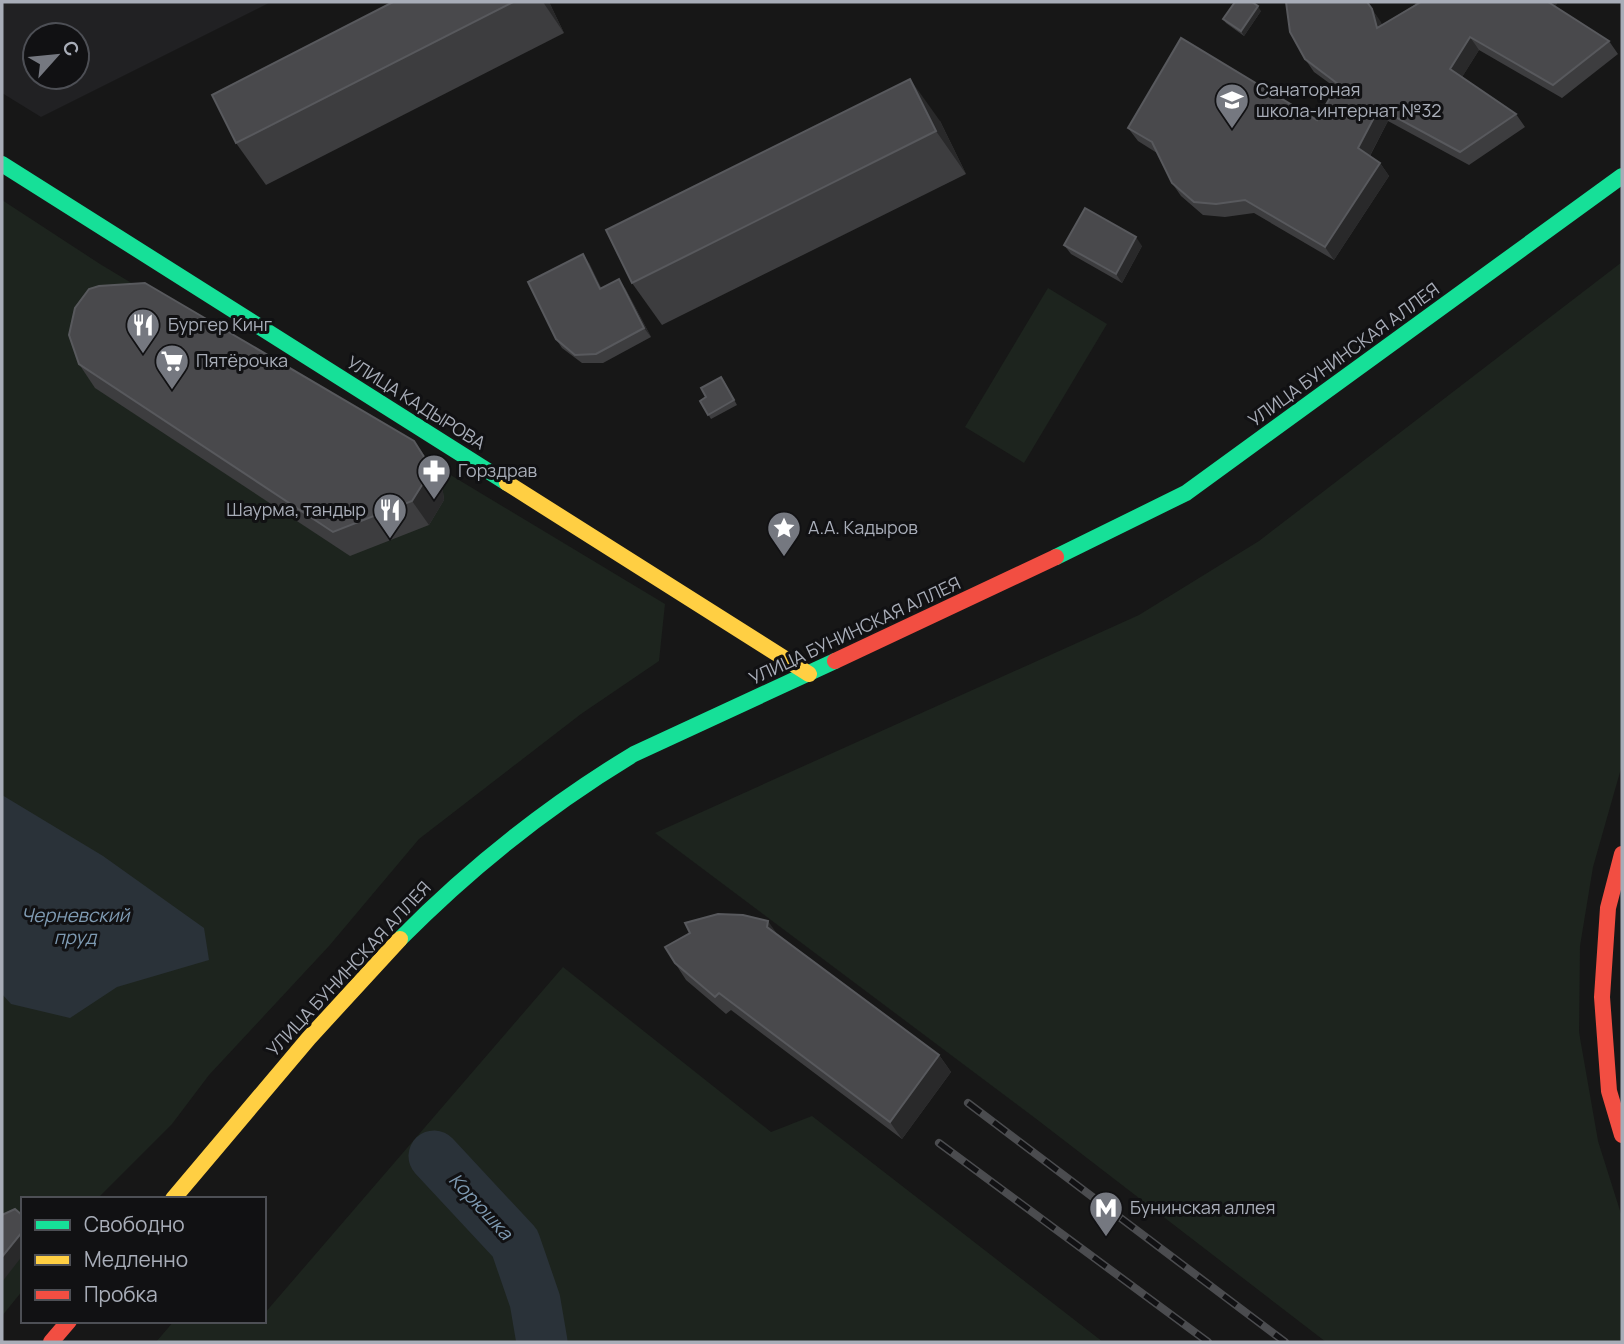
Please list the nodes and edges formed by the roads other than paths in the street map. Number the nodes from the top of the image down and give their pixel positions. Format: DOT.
graph roads {
  1 [pos="2,164"];
  2 [pos="1622,176"];
  3 [pos="809,674"];
  4 [pos="1622,853"];
  5 [pos="1622,1135"];
  6 [pos="175,1197"];
  7 [pos="67,1323"];
  8 [pos="51,1342"];
  1 -- 3 [label="street, УЛИЦА КАДЫРОВА"];
  2 -- 3 [label="street, УЛИЦА БУНИНСКАЯ АЛЛЕЯ"];
  3 -- 6 [label="street, УЛИЦА БУНИНСКАЯ АЛЛЕЯ"];
  4 -- 5 [label="street"];
  7 -- 8 [label="street"];
}
